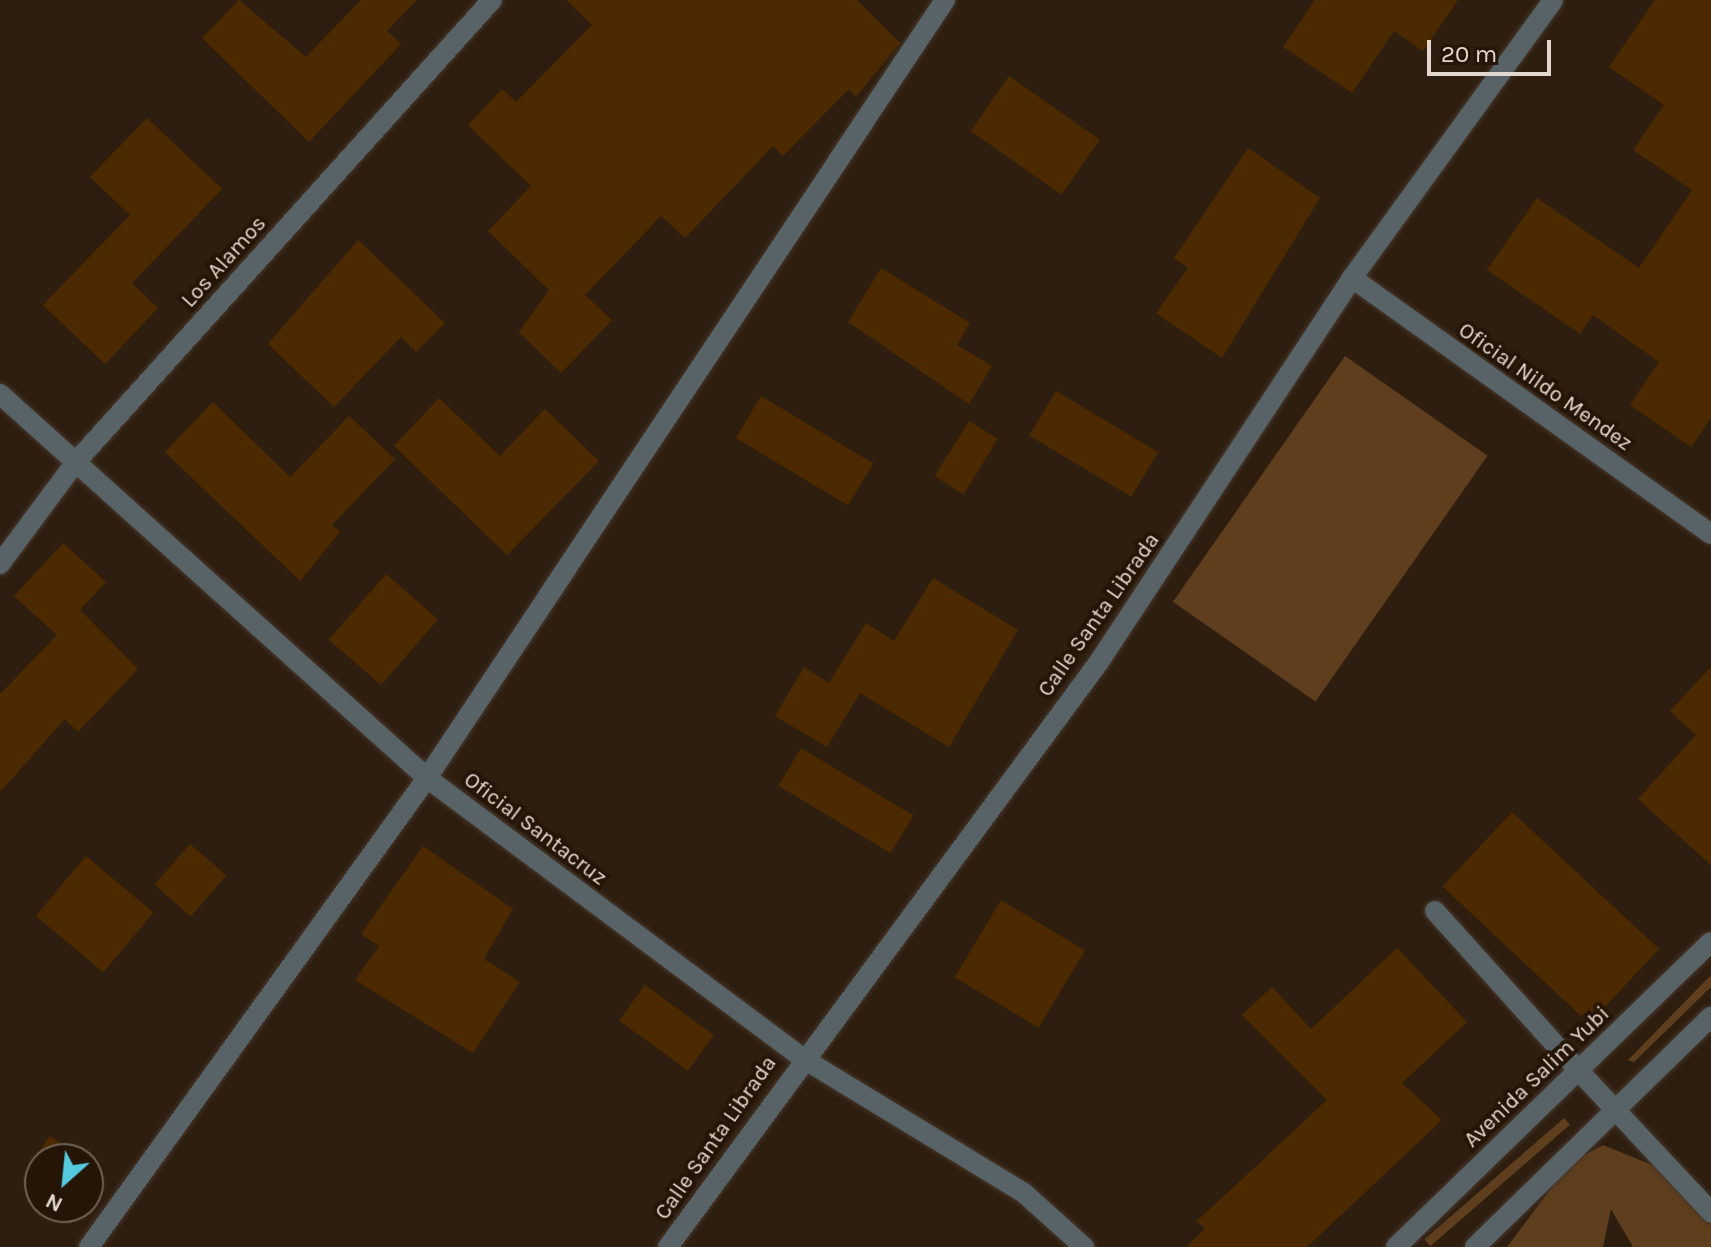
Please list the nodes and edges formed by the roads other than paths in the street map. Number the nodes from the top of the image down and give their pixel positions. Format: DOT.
graph roads {
  1 [pos="492,0"];
  2 [pos="945,0"];
  3 [pos="1553,0"];
  4 [pos="1352,278"];
  5 [pos="0,394"];
  6 [pos="75,463"];
  7 [pos="1711,534"];
  8 [pos="0,564"];
  9 [pos="427,778"];
  10 [pos="1435,911"];
  11 [pos="1711,942"];
  12 [pos="1711,1017"];
  13 [pos="802,1058"];
  14 [pos="1578,1070"];
  15 [pos="1615,1110"];
  16 [pos="1711,1212"];
  17 [pos="89,1247"];
  18 [pos="668,1247"];
  19 [pos="1084,1247"];
  20 [pos="1396,1247"];
  21 [pos="1475,1247"];
  1 -- 6 [label="street, Los Alamos"];
  2 -- 9 [label="street"];
  3 -- 4 [label="street, Calle Santa Librada"];
  4 -- 7 [label="street, Oficial Nildo Mendez"];
  4 -- 13 [label="street, Calle Santa Librada"];
  5 -- 6 [label="street, Oficial Santacruz"];
  6 -- 8 [label="street, Los Alamos"];
  6 -- 9 [label="street, Oficial Santacruz"];
  9 -- 13 [label="street, Oficial Santacruz"];
  9 -- 17 [label="street"];
  10 -- 14 [label="street"];
  11 -- 14 [label="street, Avenida Salim Yubi"];
  12 -- 15 [label="street"];
  13 -- 18 [label="street, Calle Santa Librada"];
  13 -- 19 [label="street, Oficial Santacruz"];
  14 -- 15 [label="street"];
  14 -- 20 [label="street, Avenida Salim Yubi"];
  15 -- 16 [label="street"];
  15 -- 21 [label="street"];
}
